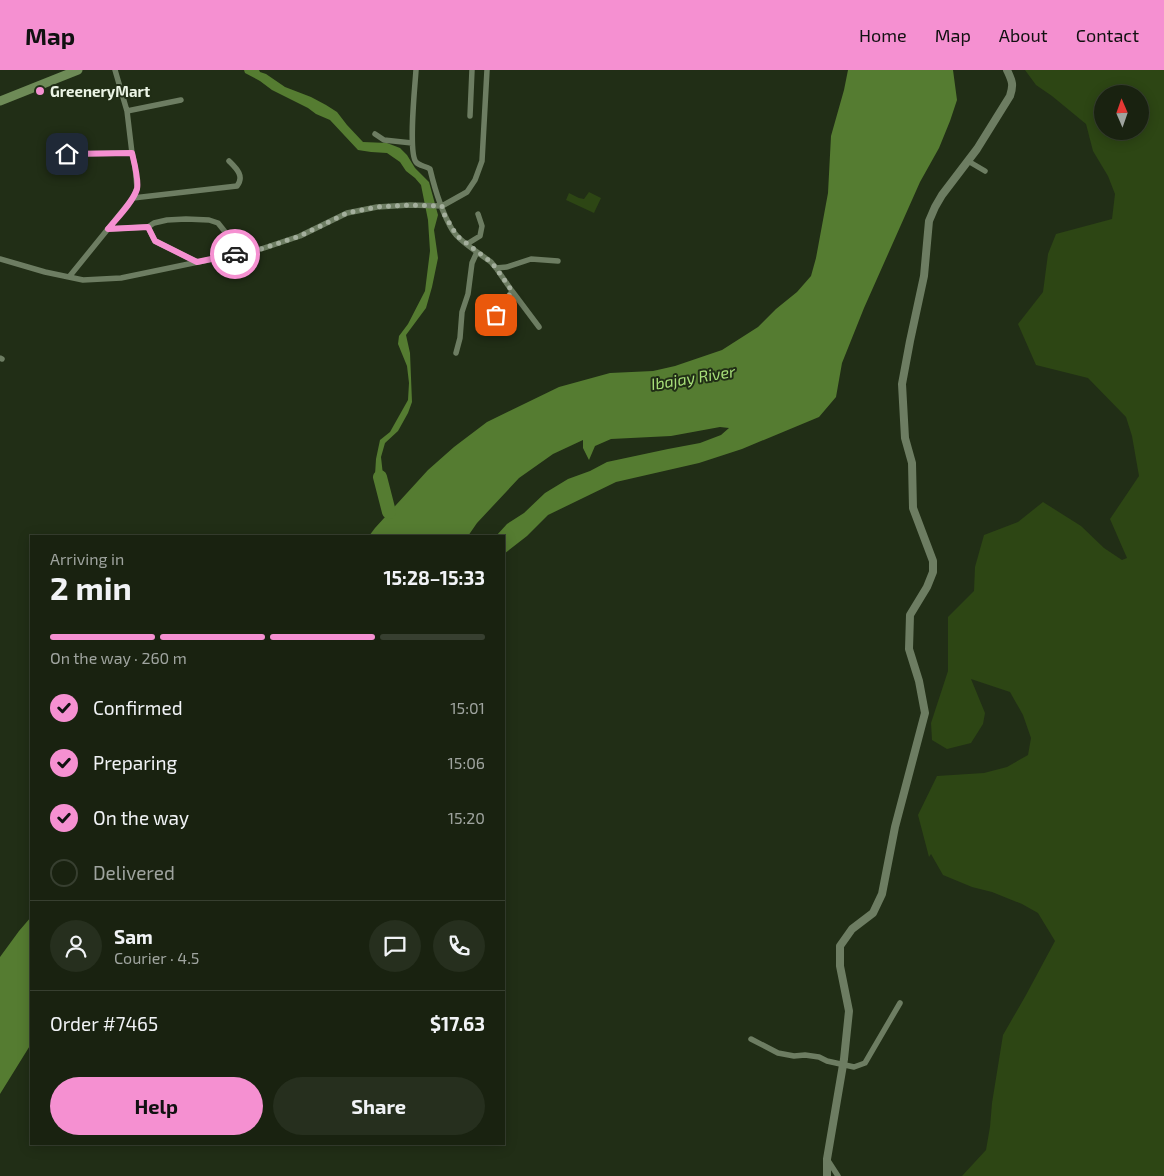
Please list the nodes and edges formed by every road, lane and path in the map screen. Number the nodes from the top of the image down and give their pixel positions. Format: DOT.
graph roads {
  1 [pos="78,70"];
  2 [pos="115,70"];
  3 [pos="416,70"];
  4 [pos="472,70"];
  5 [pos="487,70"];
  6 [pos="1007,70"];
  7 [pos="181,100"];
  8 [pos="0,101"];
  9 [pos="127,111"];
  10 [pos="470,116"];
  11 [pos="375,134"];
  12 [pos="412,142"];
  13 [pos="132,153"];
  14 [pos="67,154"];
  15 [pos="229,161"];
  16 [pos="968,161"];
  17 [pos="985,171"];
  18 [pos="133,198"];
  19 [pos="442,206"];
  20 [pos="478,214"];
  21 [pos="148,227"];
  22 [pos="108,229"];
  23 [pos="467,244"];
  24 [pos="477,252"];
  25 [pos="242,253"];
  26 [pos="0,259"];
  27 [pos="558,261"];
  28 [pos="197,262"];
  29 [pos="496,268"];
  30 [pos="69,277"];
  31 [pos="512,291"];
  32 [pos="496,315"];
  33 [pos="539,327"];
  34 [pos="456,353"];
  35 [pos="900,1003"];
  36 [pos="751,1039"];
  37 [pos="843,1065"];
  38 [pos="827,1159"];
  39 [pos="827,1176"];
  40 [pos="838,1176"];
  1 -- 8 [label="main road"];
  2 -- 9 [label="street"];
  3 -- 12 [label="street"];
  4 -- 10 [label="street"];
  5 -- 19 [label="street"];
  6 -- 16 [label="street"];
  7 -- 9 [label="street"];
  9 -- 13 [label="street"];
  11 -- 12 [label="street"];
  12 -- 19 [label="street"];
  13 -- 14 [label="street"];
  13 -- 18 [label="street"];
  15 -- 18 [label="street"];
  16 -- 17 [label="street"];
  16 -- 37 [label="street"];
  18 -- 22 [label="street"];
  19 -- 23 [label="street"];
  19 -- 25 [label="street"];
  20 -- 23 [label="street"];
  21 -- 22 [label="street"];
  21 -- 25 [label="street"];
  21 -- 28 [label="street"];
  22 -- 30 [label="street"];
  23 -- 24 [label="street"];
  24 -- 29 [label="street"];
  24 -- 34 [label="street"];
  25 -- 28 [label="street"];
  26 -- 30 [label="street"];
  27 -- 29 [label="street"];
  28 -- 30 [label="street"];
  29 -- 31 [label="street"];
  31 -- 32 [label="street"];
  31 -- 33 [label="street"];
  35 -- 37 [label="street"];
  36 -- 37 [label="street"];
  37 -- 38 [label="street"];
  38 -- 39 [label="street"];
  38 -- 40 [label="street"];
}
